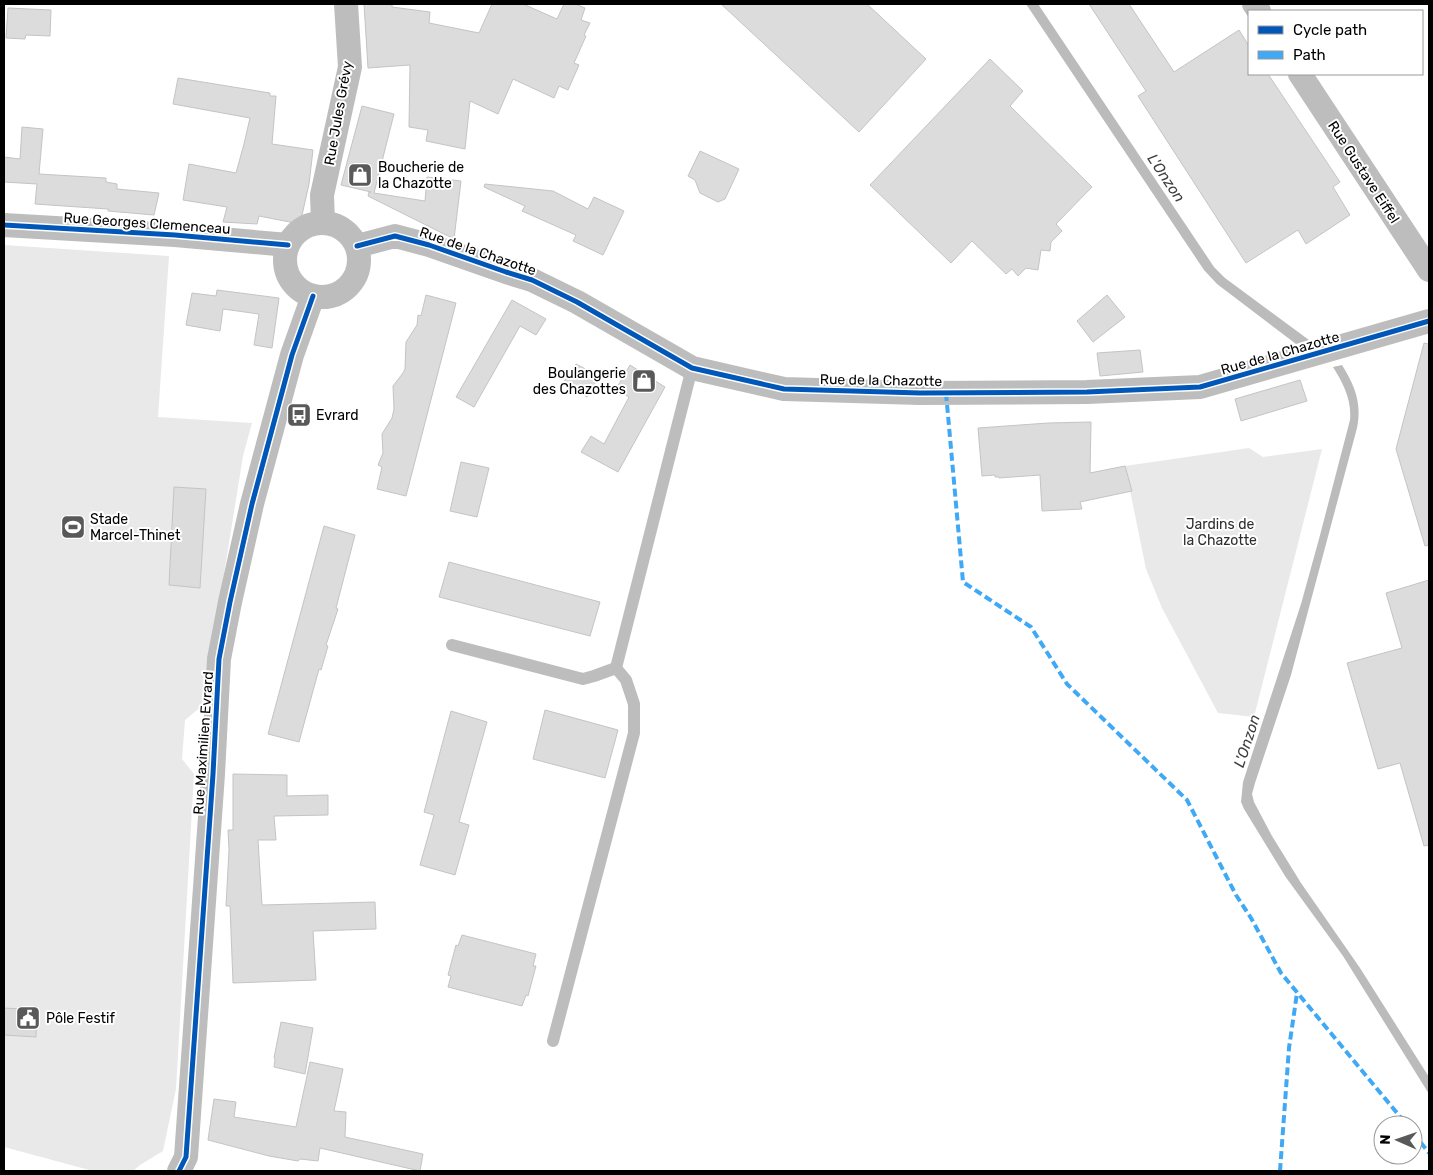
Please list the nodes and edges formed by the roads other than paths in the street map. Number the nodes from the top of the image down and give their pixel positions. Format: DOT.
graph roads {
  1 [pos="346,4"];
  2 [pos="1301,75"];
  3 [pos="323,222"];
  4 [pos="4,224"];
  5 [pos="288,245"];
  6 [pos="357,246"];
  7 [pos="1429,270"];
  8 [pos="313,296"];
  9 [pos="1429,321"];
  10 [pos="692,368"];
  11 [pos="452,645"];
  12 [pos="616,668"];
  13 [pos="553,1041"];
  14 [pos="179,1171"];
  1 -- 3 [label="street, Rue Jules Grévy"];
  2 -- 7 [label="street, Rue Gustave Eiffel"];
  3 -- 5 [label="street"];
  3 -- 6 [label="street"];
  4 -- 5 [label="street, Rue Georges Clemenceau"];
  5 -- 8 [label="street"];
  6 -- 8 [label="street"];
  6 -- 10 [label="street, Rue de la Chazotte"];
  8 -- 14 [label="street, Rue Maximilien Evrard"];
  9 -- 10 [label="street, Rue de la Chazotte"];
  10 -- 12 [label="lane"];
  11 -- 12 [label="lane"];
  12 -- 13 [label="lane"];
}
